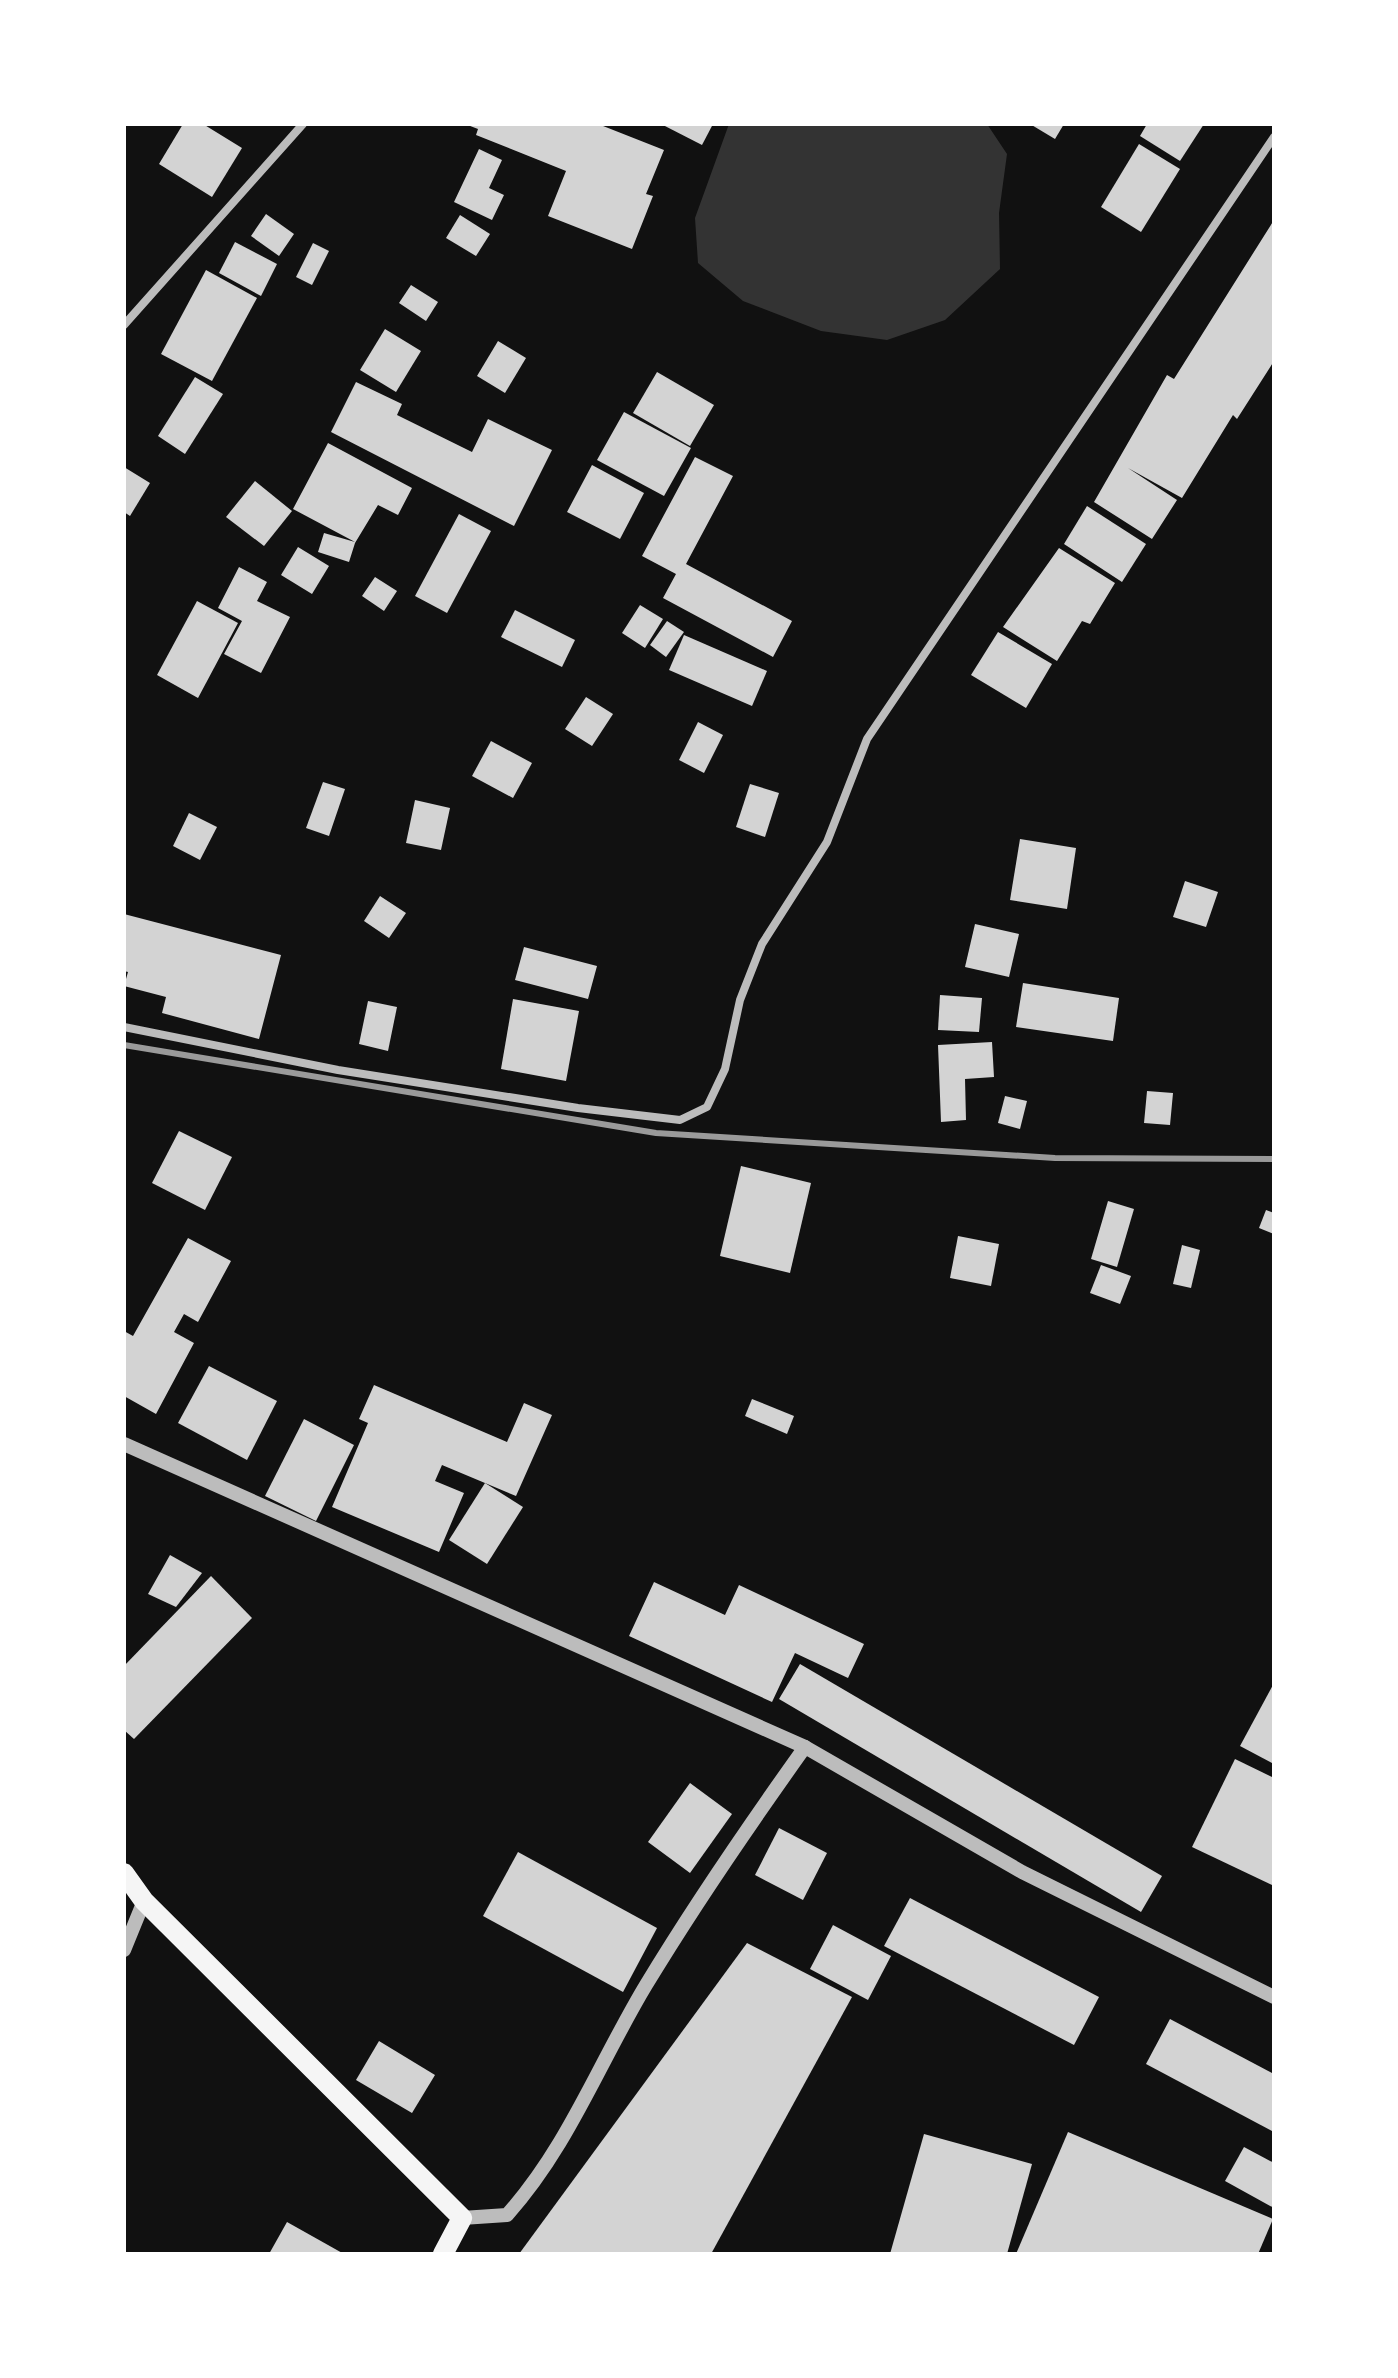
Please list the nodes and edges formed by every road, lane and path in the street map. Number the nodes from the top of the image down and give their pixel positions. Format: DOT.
graph roads {
  1 [pos="303,124"];
  2 [pos="1274,137"];
  3 [pos="124,325"];
  4 [pos="124,1027"];
  5 [pos="124,1444"];
  6 [pos="805,1747"];
  7 [pos="124,1873"];
  8 [pos="144,1901"];
  9 [pos="124,1950"];
  10 [pos="1274,1997"];
  11 [pos="462,2218"];
  12 [pos="443,2254"];
  1 -- 3 [label="street"];
  2 -- 4 [label="street"];
  5 -- 6 [label="street"];
  6 -- 10 [label="street"];
  6 -- 11 [label="street"];
  7 -- 8 [label="main road"];
  8 -- 9 [label="street"];
  8 -- 11 [label="main road"];
  11 -- 12 [label="main road"];
}
